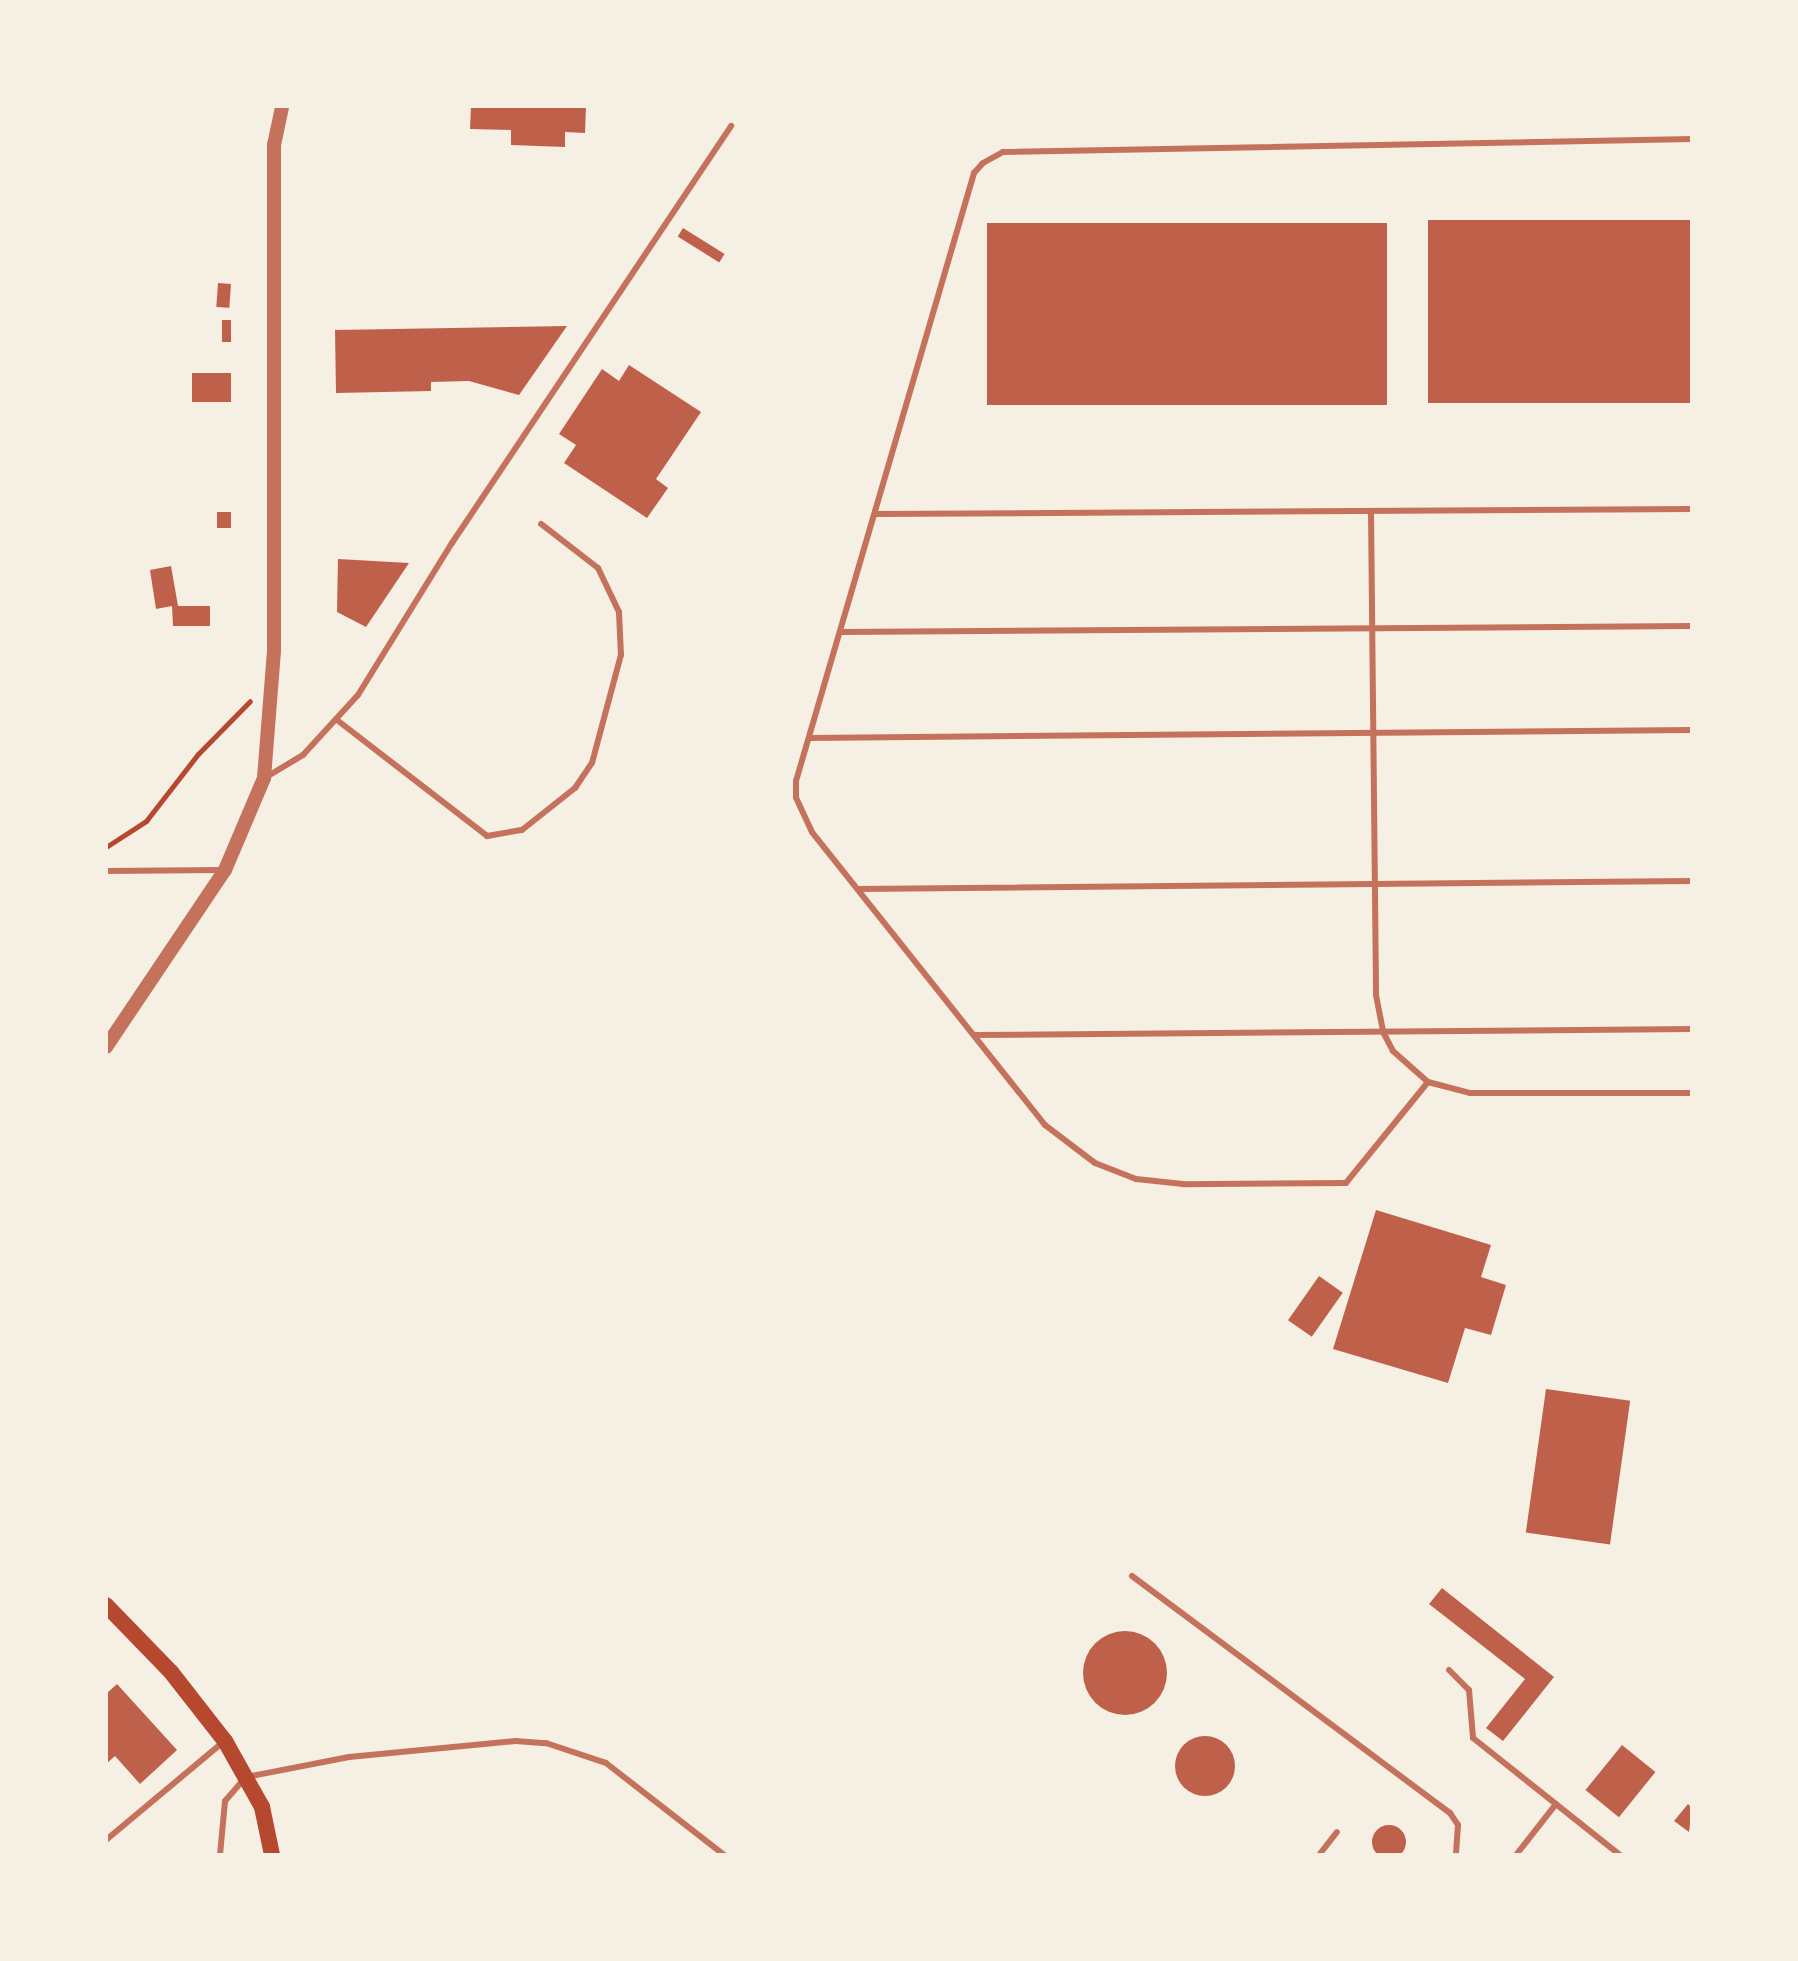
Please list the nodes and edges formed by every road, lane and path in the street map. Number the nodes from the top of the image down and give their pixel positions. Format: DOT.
graph roads {
  1 [pos="278,109"];
  2 [pos="731,126"];
  3 [pos="1692,139"];
  4 [pos="1692,509"];
  5 [pos="1371,512"];
  6 [pos="875,514"];
  7 [pos="541,524"];
  8 [pos="1692,626"];
  9 [pos="1372,629"];
  10 [pos="840,632"];
  11 [pos="254,694"];
  12 [pos="337,720"];
  13 [pos="1692,730"];
  14 [pos="1373,733"];
  15 [pos="809,738"];
  16 [pos="264,778"];
  17 [pos="106,847"];
  18 [pos="225,870"];
  19 [pos="106,871"];
  20 [pos="1692,881"];
  21 [pos="1374,883"];
  22 [pos="858,889"];
  23 [pos="1692,1029"];
  24 [pos="1383,1032"];
  25 [pos="974,1035"];
  26 [pos="106,1047"];
  27 [pos="1428,1082"];
  28 [pos="1692,1093"];
  29 [pos="1132,1576"];
  30 [pos="106,1605"];
  31 [pos="1449,1670"];
  32 [pos="225,1741"];
  33 [pos="246,1777"];
  34 [pos="1556,1804"];
  35 [pos="1337,1832"];
  36 [pos="106,1840"];
  37 [pos="220,1855"];
  38 [pos="272,1855"];
  39 [pos="724,1855"];
  40 [pos="1319,1855"];
  41 [pos="1456,1855"];
  42 [pos="1516,1855"];
  43 [pos="1620,1855"];
  1 -- 16 [label="street"];
  2 -- 12 [label="lane"];
  3 -- 6 [label="lane"];
  4 -- 5 [label="lane"];
  5 -- 6 [label="lane"];
  5 -- 9 [label="lane"];
  6 -- 10 [label="lane"];
  7 -- 12 [label="lane"];
  8 -- 9 [label="lane"];
  9 -- 10 [label="lane"];
  9 -- 14 [label="lane"];
  10 -- 15 [label="lane"];
  11 -- 17 [label="path"];
  12 -- 16 [label="lane"];
  13 -- 14 [label="lane"];
  14 -- 15 [label="lane"];
  14 -- 21 [label="lane"];
  15 -- 22 [label="lane"];
  16 -- 18 [label="street"];
  18 -- 19 [label="lane"];
  18 -- 26 [label="street"];
  20 -- 21 [label="lane"];
  21 -- 22 [label="lane"];
  21 -- 24 [label="lane"];
  22 -- 25 [label="lane"];
  23 -- 24 [label="lane"];
  24 -- 25 [label="lane"];
  24 -- 27 [label="lane"];
  25 -- 27 [label="lane"];
  27 -- 28 [label="lane"];
  29 -- 41 [label="lane"];
  30 -- 32 [label="main road"];
  31 -- 34 [label="lane"];
  32 -- 33 [label="main road"];
  32 -- 36 [label="lane"];
  33 -- 37 [label="lane"];
  33 -- 38 [label="main road"];
  33 -- 39 [label="lane"];
  34 -- 42 [label="lane"];
  34 -- 43 [label="lane"];
  35 -- 40 [label="lane"];
}
